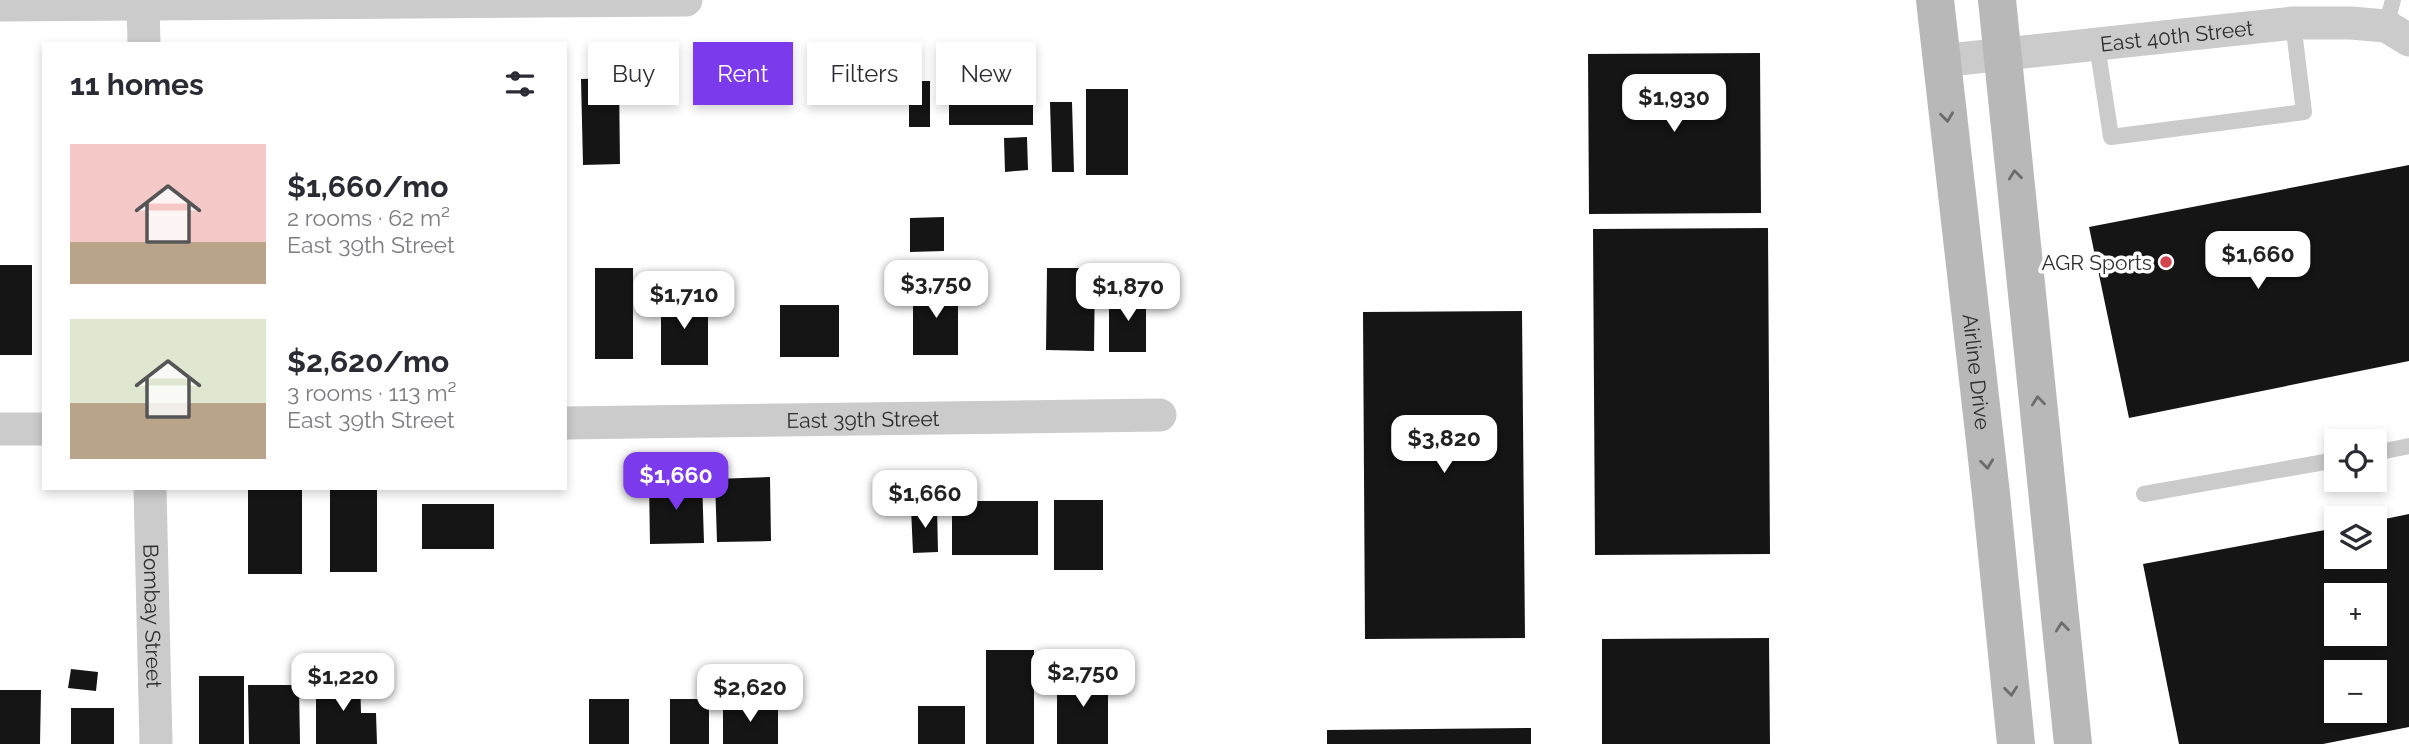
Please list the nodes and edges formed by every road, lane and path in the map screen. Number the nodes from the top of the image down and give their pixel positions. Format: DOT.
graph roads {
  1 [pos="686,0"];
  2 [pos="1935,0"];
  3 [pos="1997,0"];
  4 [pos="143,4"];
  5 [pos="0,5"];
  6 [pos="2396,22"];
  7 [pos="2292,23"];
  8 [pos="144,42"];
  9 [pos="2096,45"];
  10 [pos="2002,54"];
  11 [pos="1940,61"];
  12 [pos="1160,415"];
  13 [pos="567,423"];
  14 [pos="0,429"];
  15 [pos="42,429"];
  16 [pos="2409,446"];
  17 [pos="2387,451"];
  18 [pos="2324,462"];
  19 [pos="150,490"];
  20 [pos="2144,494"];
  21 [pos="156,744"];
  22 [pos="2016,744"];
  23 [pos="2073,744"];
  1 -- 4 [label="street"];
  2 -- 11 [label="main road, Airline Drive"];
  3 -- 10 [label="main road"];
  4 -- 5 [label="street"];
  4 -- 8 [label="street"];
  6 -- 7 [label="street, East 40th Street"];
  7 -- 9 [label="street, East 40th Street"];
  7 -- 9 [label="lane"];
  9 -- 10 [label="street, East 40th Street"];
  10 -- 11 [label="street, East 40th Street"];
  23 -- 10 [label="main road, one-way"];
  11 -- 22 [label="main road, Airline Drive, one-way"];
  12 -- 13 [label="street, East 39th Street"];
  14 -- 15 [label="street"];
  16 -- 17 [label="lane"];
  18 -- 20 [label="lane"];
  19 -- 21 [label="street, Bombay Street"];
}
